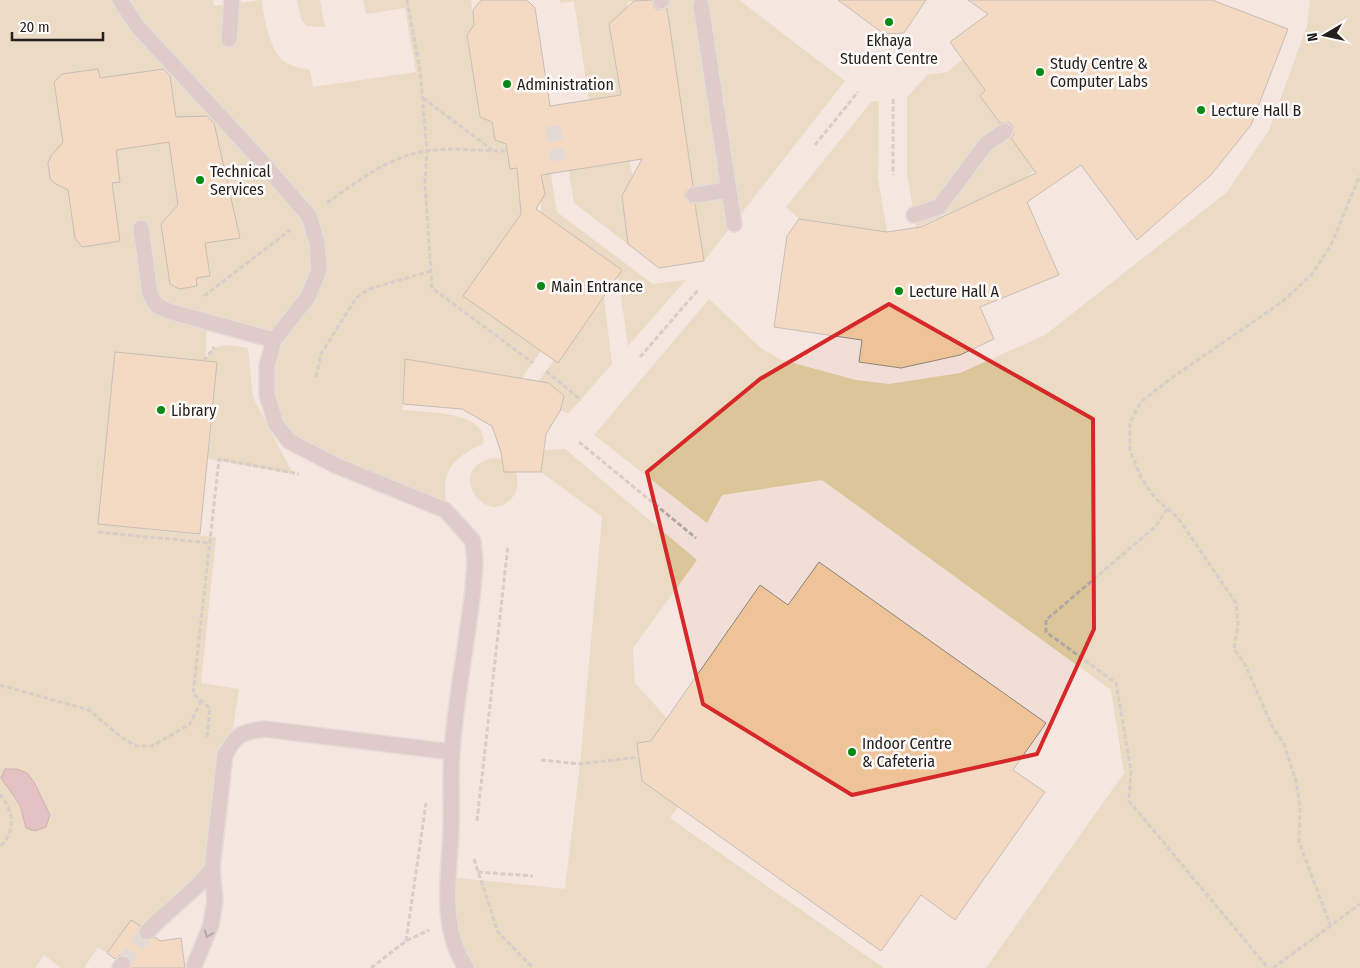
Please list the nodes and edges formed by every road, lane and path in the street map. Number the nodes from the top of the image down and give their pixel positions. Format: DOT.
graph roads {
  1 [pos="120,0"];
  2 [pos="232,0"];
  3 [pos="407,0"];
  4 [pos="701,5"];
  5 [pos="229,39"];
  6 [pos="858,92"];
  7 [pos="422,98"];
  8 [pos="893,100"];
  9 [pos="1005,131"];
  10 [pos="815,145"];
  11 [pos="427,150"];
  12 [pos="492,151"];
  13 [pos="507,151"];
  14 [pos="893,175"];
  15 [pos="1360,175"];
  16 [pos="728,190"];
  17 [pos="694,195"];
  18 [pos="914,215"];
  19 [pos="309,216"];
  20 [pos="734,224"];
  21 [pos="141,228"];
  22 [pos="431,271"];
  23 [pos="698,290"];
  24 [pos="179,314"];
  25 [pos="274,340"];
  26 [pos="640,357"];
  27 [pos="533,363"];
  28 [pos="546,371"];
  29 [pos="316,378"];
  30 [pos="581,400"];
  31 [pos="579,442"];
  32 [pos="302,474"];
  33 [pos="1167,509"];
  34 [pos="98,532"];
  35 [pos="696,538"];
  36 [pos="210,543"];
  37 [pos="508,545"];
  38 [pos="0,685"];
  39 [pos="202,701"];
  40 [pos="206,747"];
  41 [pos="452,752"];
  42 [pos="639,758"];
  43 [pos="541,760"];
  44 [pos="0,794"];
  45 [pos="427,797"];
  46 [pos="476,830"];
  47 [pos="0,847"];
  48 [pos="473,857"];
  49 [pos="212,870"];
  50 [pos="478,872"];
  51 [pos="533,876"];
  52 [pos="1360,904"];
  53 [pos="448,921"];
  54 [pos="1330,927"];
  55 [pos="147,932"];
  56 [pos="406,941"];
  57 [pos="194,966"];
  58 [pos="372,968"];
  59 [pos="466,968"];
  60 [pos="533,968"];
  61 [pos="1268,968"];
  62 [pos="1273,968"];
  1 -- 19 [label="street"];
  2 -- 5 [label="street"];
  3 -- 7 [label="path"];
  4 -- 16 [label="street"];
  6 -- 10 [label="path"];
  7 -- 11 [label="path"];
  7 -- 12 [label="path"];
  8 -- 14 [label="path"];
  9 -- 18 [label="street"];
  11 -- 12 [label="path"];
  11 -- 19 [label="path"];
  11 -- 22 [label="path"];
  12 -- 13 [label="path"];
  15 -- 33 [label="path"];
  16 -- 17 [label="street"];
  16 -- 20 [label="street"];
  19 -- 24 [label="path"];
  19 -- 25 [label="street"];
  21 -- 24 [label="street"];
  22 -- 27 [label="path"];
  22 -- 29 [label="path"];
  23 -- 26 [label="path"];
  24 -- 25 [label="street"];
  25 -- 41 [label="street"];
  28 -- 30 [label="path"];
  31 -- 35 [label="path"];
  32 -- 36 [label="path"];
  33 -- 54 [label="path"];
  33 -- 61 [label="path"];
  34 -- 36 [label="path"];
  36 -- 39 [label="path"];
  37 -- 46 [label="path"];
  38 -- 39 [label="path"];
  39 -- 40 [label="path"];
  41 -- 49 [label="street"];
  41 -- 53 [label="street"];
  42 -- 43 [label="path"];
  44 -- 47 [label="path"];
  45 -- 56 [label="path"];
  48 -- 50 [label="path"];
  49 -- 55 [label="street"];
  49 -- 57 [label="street, one-way"];
  50 -- 51 [label="path"];
  50 -- 60 [label="path"];
  52 -- 54 [label="path"];
  53 -- 56 [label="path"];
  53 -- 59 [label="street"];
  54 -- 62 [label="path"];
  56 -- 58 [label="path"];
}
